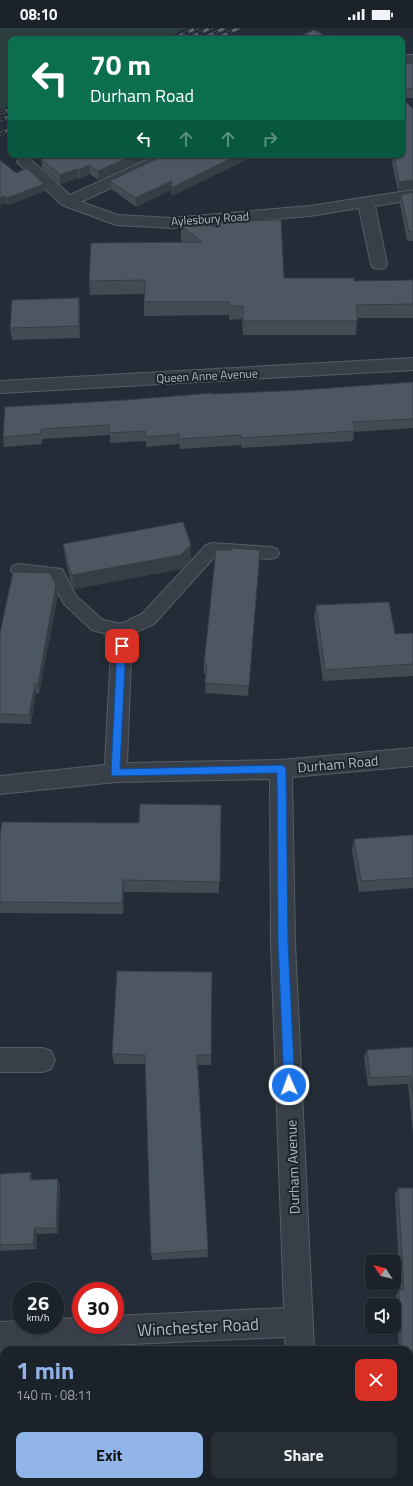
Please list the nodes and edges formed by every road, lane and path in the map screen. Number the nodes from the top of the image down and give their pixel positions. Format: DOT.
graph roads {
  1 [pos="163,158"];
  2 [pos="25,162"];
  3 [pos="413,195"];
  4 [pos="68,202"];
  5 [pos="366,202"];
  6 [pos="379,264"];
  7 [pos="413,364"];
  8 [pos="0,388"];
  9 [pos="271,553"];
  10 [pos="19,570"];
  11 [pos="122,631"];
  12 [pos="413,757"];
  13 [pos="281,769"];
  14 [pos="116,773"];
  15 [pos="0,784"];
  16 [pos="0,1060"];
  17 [pos="42,1060"];
  18 [pos="299,1322"];
  19 [pos="0,1336"];
  20 [pos="300,1346"];
  1 -- 4 [label="street"];
  2 -- 4 [label="street, Aylesbury Road"];
  3 -- 5 [label="street, Aylesbury Road"];
  4 -- 5 [label="street, Aylesbury Road"];
  5 -- 6 [label="street"];
  7 -- 8 [label="street, Queen Anne Avenue"];
  9 -- 11 [label="lane"];
  10 -- 11 [label="lane"];
  11 -- 14 [label="street"];
  12 -- 13 [label="street, Durham Road"];
  13 -- 14 [label="street, Durham Road"];
  13 -- 18 [label="street, Durham Avenue"];
  14 -- 15 [label="street, Durham Road"];
  16 -- 17 [label="street"];
  18 -- 19 [label="street, Winchester Road"];
  18 -- 20 [label="street, Durham Avenue"];
}
